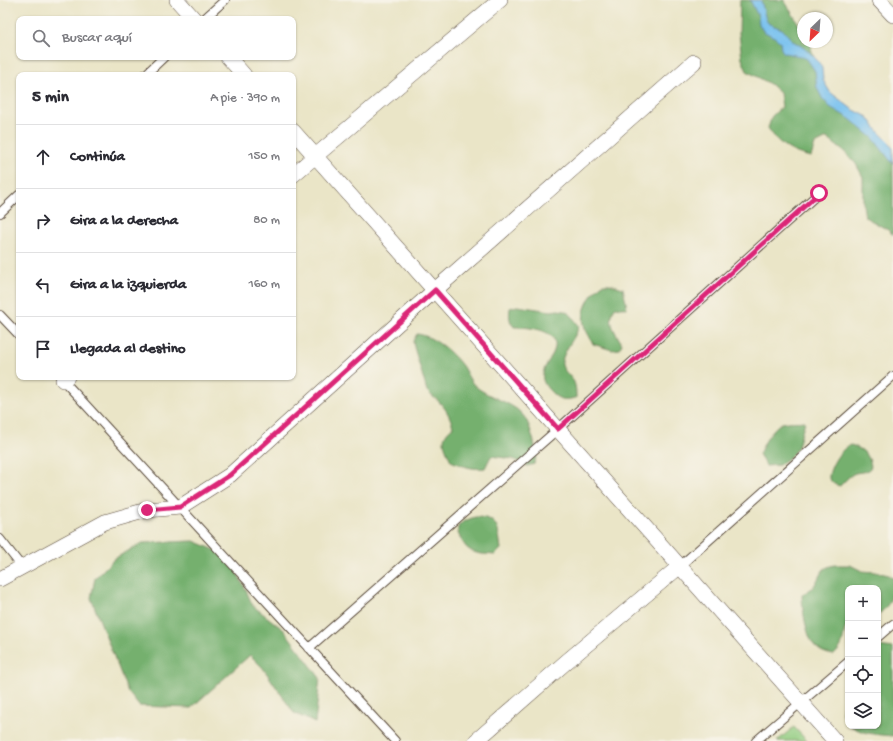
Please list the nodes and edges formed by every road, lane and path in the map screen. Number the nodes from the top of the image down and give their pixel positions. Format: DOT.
graph roads {
  1 [pos="177,0"];
  2 [pos="225,0"];
  3 [pos="500,0"];
  4 [pos="880,0"];
  5 [pos="893,15"];
  6 [pos="191,16"];
  7 [pos="207,16"];
  8 [pos="161,60"];
  9 [pos="231,60"];
  10 [pos="694,62"];
  11 [pos="148,72"];
  12 [pos="241,72"];
  13 [pos="296,133"];
  14 [pos="315,155"];
  15 [pos="296,172"];
  16 [pos="819,193"];
  17 [pos="16,198"];
  18 [pos="0,213"];
  19 [pos="435,290"];
  20 [pos="0,315"];
  21 [pos="16,332"];
  22 [pos="893,376"];
  23 [pos="66,380"];
  24 [pos="558,429"];
  25 [pos="180,507"];
  26 [pos="0,539"];
  27 [pos="680,566"];
  28 [pos="22,567"];
  29 [pos="0,579"];
  30 [pos="893,624"];
  31 [pos="881,634"];
  32 [pos="309,648"];
  33 [pos="845,665"];
  34 [pos="801,703"];
  35 [pos="395,741"];
  36 [pos="476,741"];
  37 [pos="756,741"];
  38 [pos="835,741"];
  1 -- 6 [label="street"];
  2 -- 7 [label="lane"];
  3 -- 14 [label="street"];
  4 -- 5 [label="street"];
  8 -- 11 [label="lane"];
  9 -- 12 [label="street"];
  10 -- 19 [label="street"];
  13 -- 14 [label="street"];
  14 -- 15 [label="street"];
  14 -- 19 [label="street"];
  16 -- 24 [label="lane"];
  17 -- 18 [label="lane"];
  19 -- 24 [label="street"];
  19 -- 25 [label="street"];
  20 -- 21 [label="lane"];
  22 -- 27 [label="lane"];
  23 -- 25 [label="lane"];
  24 -- 27 [label="street"];
  24 -- 32 [label="lane"];
  25 -- 28 [label="street"];
  25 -- 32 [label="lane"];
  26 -- 28 [label="lane"];
  27 -- 34 [label="street"];
  27 -- 36 [label="street"];
  28 -- 29 [label="street"];
  30 -- 31 [label="lane"];
  32 -- 35 [label="lane"];
  33 -- 34 [label="lane"];
  34 -- 37 [label="lane"];
  34 -- 38 [label="street"];
}
